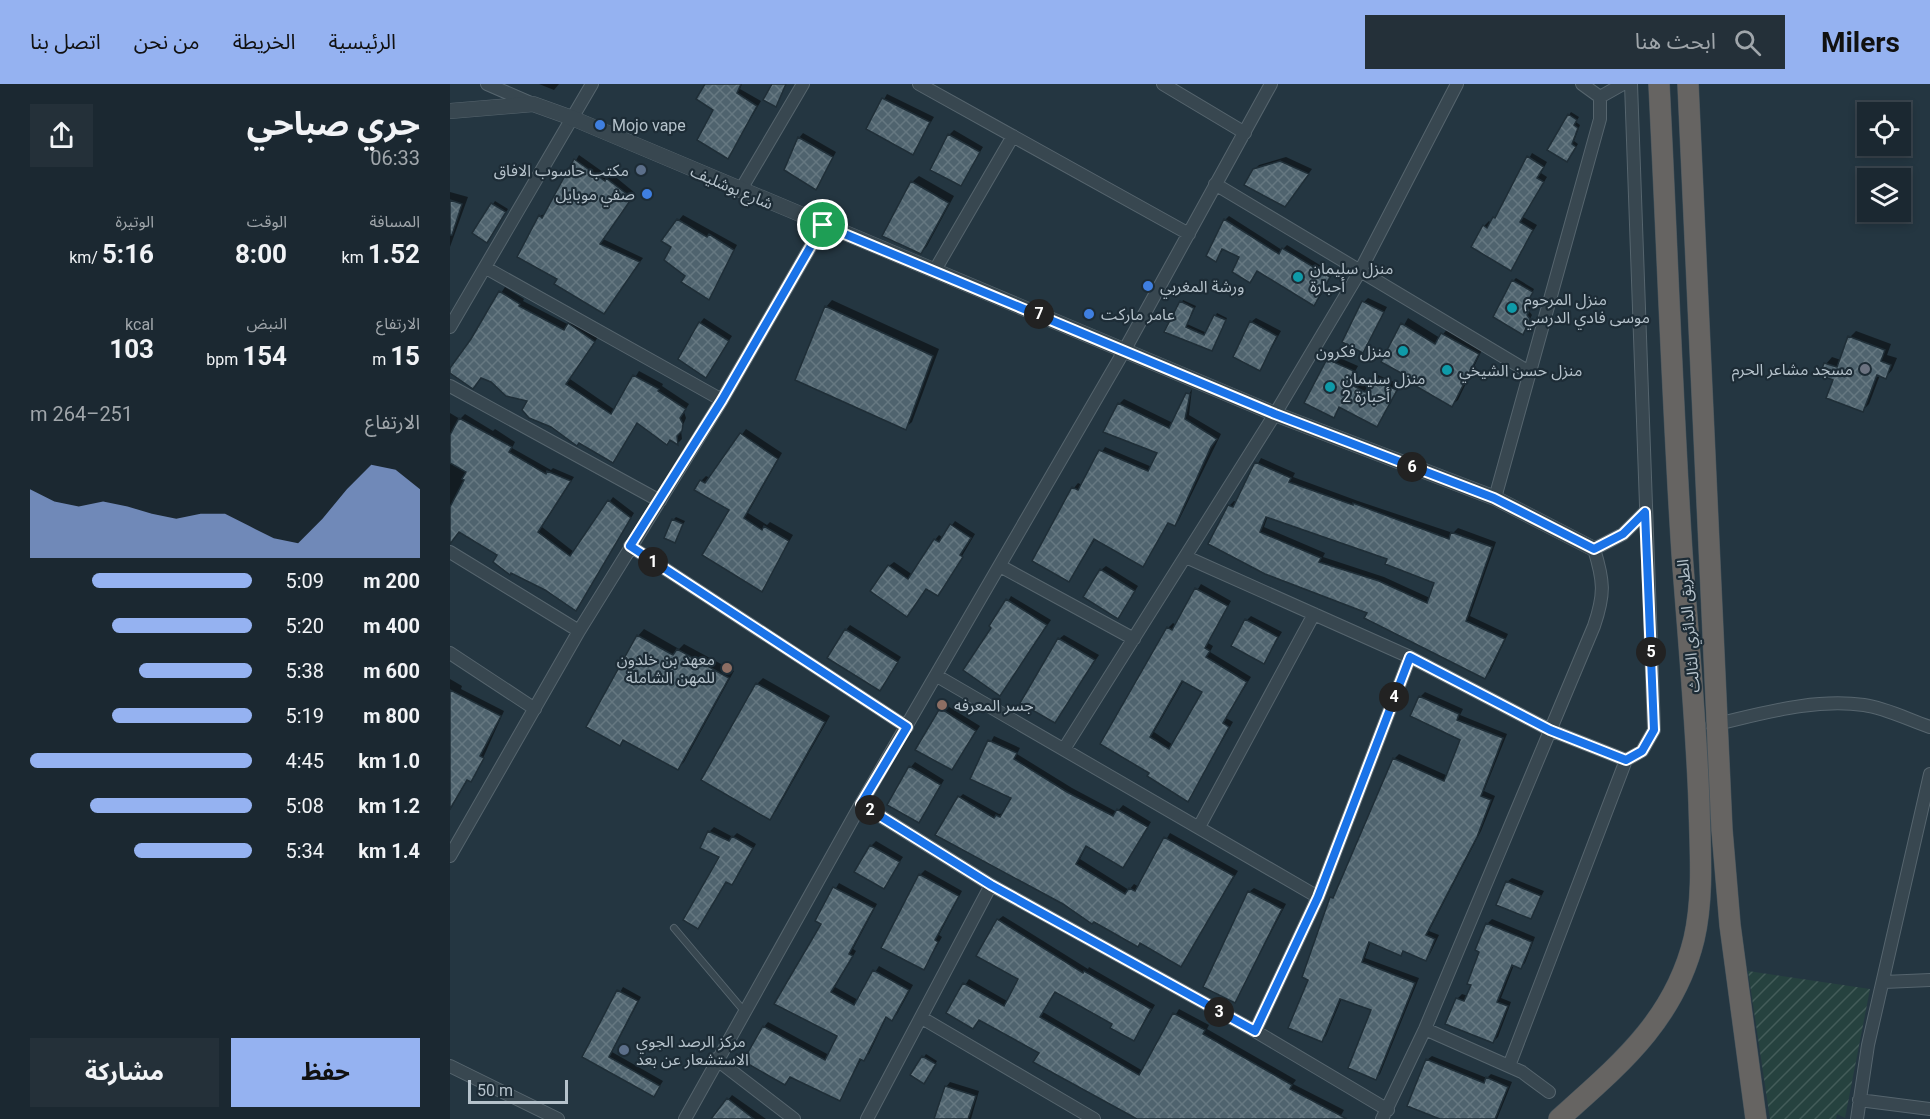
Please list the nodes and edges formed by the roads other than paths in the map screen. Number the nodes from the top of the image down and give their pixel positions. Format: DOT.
graph roads {
  1 [pos="488,84"];
  2 [pos="592,84"];
  3 [pos="803,84"];
  4 [pos="919,84"];
  5 [pos="1163,84"];
  6 [pos="1270,84"];
  7 [pos="1457,84"];
  8 [pos="1582,84"];
  9 [pos="1623,84"];
  10 [pos="1631,84"];
  11 [pos="1659,84"];
  12 [pos="1688,84"];
  13 [pos="1600,96"];
  14 [pos="533,104"];
  15 [pos="450,111"];
  16 [pos="572,118"];
  17 [pos="1245,133"];
  18 [pos="1013,136"];
  19 [pos="1215,184"];
  20 [pos="740,191"];
  21 [pos="823,225"];
  22 [pos="1189,234"];
  23 [pos="486,268"];
  24 [pos="935,270"];
  25 [pos="1359,273"];
  26 [pos="450,327"];
  27 [pos="1124,351"];
  28 [pos="1529,372"];
  29 [pos="450,386"];
  30 [pos="722,400"];
  31 [pos="1275,414"];
  32 [pos="1494,498"];
  33 [pos="660,501"];
  34 [pos="1645,512"];
  35 [pos="630,546"];
  36 [pos="1594,549"];
  37 [pos="450,552"];
  38 [pos="1186,557"];
  39 [pos="1000,566"];
  40 [pos="1314,614"];
  41 [pos="579,631"];
  42 [pos="1134,639"];
  43 [pos="450,653"];
  44 [pos="1410,657"];
  45 [pos="937,676"];
  46 [pos="535,709"];
  47 [pos="1717,723"];
  48 [pos="907,727"];
  49 [pos="1930,727"];
  50 [pos="1696,728"];
  51 [pos="1550,730"];
  52 [pos="1064,748"];
  53 [pos="1626,760"];
  54 [pos="1930,774"];
  55 [pos="861,804"];
  56 [pos="1200,827"];
  57 [pos="450,856"];
  58 [pos="991,885"];
  59 [pos="1318,897"];
  60 [pos="674,928"];
  61 [pos="1930,980"];
  62 [pos="1884,982"];
  63 [pos="744,1011"];
  64 [pos="922,1018"];
  65 [pos="1425,1029"];
  66 [pos="1255,1031"];
  67 [pos="716,1059"];
  68 [pos="450,1066"];
  69 [pos="1509,1066"];
  70 [pos="1549,1092"];
  71 [pos="1859,1100"];
  72 [pos="1930,1109"];
  73 [pos="1385,1115"];
  74 [pos="558,1119"];
  75 [pos="685,1119"];
  76 [pos="794,1119"];
  77 [pos="867,1119"];
  78 [pos="1094,1119"];
  79 [pos="1559,1119"];
  80 [pos="1756,1119"];
  81 [pos="1857,1119"];
  1 -- 14 [label="street"];
  2 -- 16 [label="street"];
  3 -- 20 [label="street"];
  4 -- 18 [label="street"];
  5 -- 17 [label="street"];
  6 -- 17 [label="street"];
  7 -- 25 [label="street"];
  8 -- 13 [label="street"];
  9 -- 13 [label="street"];
  10 -- 34 [label="street"];
  11 -- 50 [label="highway, الطريق الدائري الثالث"];
  12 -- 47 [label="highway, الطريق الدائري الثالث"];
  13 -- 28 [label="street"];
  14 -- 15 [label="street"];
  14 -- 16 [label="street, شارع بوشليف"];
  16 -- 20 [label="street, شارع بوشليف"];
  16 -- 23 [label="street"];
  17 -- 19 [label="street"];
  18 -- 22 [label="street"];
  18 -- 24 [label="street"];
  19 -- 22 [label="street"];
  19 -- 25 [label="street"];
  20 -- 21 [label="street, شارع بوشليف"];
  21 -- 24 [label="street, شارع بوشليف"];
  21 -- 30 [label="street"];
  22 -- 27 [label="street"];
  23 -- 26 [label="street"];
  23 -- 30 [label="street"];
  24 -- 27 [label="street, شارع بوشليف"];
  25 -- 28 [label="street"];
  25 -- 31 [label="street"];
  27 -- 31 [label="street, شارع بوشليف"];
  27 -- 39 [label="street"];
  28 -- 32 [label="street"];
  29 -- 33 [label="street"];
  30 -- 33 [label="street"];
  31 -- 32 [label="street, شارع بوشليف"];
  31 -- 38 [label="street"];
  32 -- 36 [label="street, شارع بوشليف"];
  33 -- 35 [label="street"];
  34 -- 36 [label="street"];
  34 -- 53 [label="street"];
  35 -- 41 [label="street"];
  35 -- 48 [label="street"];
  36 -- 51 [label="street"];
  37 -- 41 [label="street"];
  38 -- 40 [label="street"];
  38 -- 42 [label="street"];
  39 -- 42 [label="street"];
  39 -- 45 [label="street"];
  40 -- 44 [label="street"];
  40 -- 56 [label="street"];
  41 -- 46 [label="street"];
  42 -- 52 [label="street"];
  43 -- 46 [label="street"];
  44 -- 51 [label="street"];
  44 -- 59 [label="street"];
  45 -- 48 [label="street"];
  45 -- 52 [label="street"];
  46 -- 57 [label="street"];
  47 -- 49 [label="street"];
  47 -- 50 [label="street"];
  47 -- 80 [label="highway, الطريق الدائري الثالث"];
  48 -- 55 [label="street"];
  50 -- 79 [label="highway, الطريق الدائري الثالث"];
  51 -- 53 [label="street"];
  51 -- 65 [label="street"];
  52 -- 56 [label="street"];
  53 -- 69 [label="street"];
  54 -- 62 [label="street"];
  55 -- 58 [label="street"];
  55 -- 63 [label="street"];
  56 -- 59 [label="street"];
  58 -- 64 [label="street"];
  58 -- 66 [label="street"];
  59 -- 66 [label="street"];
  60 -- 63 [label="lane"];
  61 -- 62 [label="street"];
  62 -- 71 [label="street"];
  63 -- 67 [label="street"];
  64 -- 77 [label="street"];
  64 -- 78 [label="street"];
  65 -- 69 [label="street"];
  65 -- 73 [label="street"];
  66 -- 73 [label="street"];
  67 -- 75 [label="street"];
  67 -- 76 [label="street"];
  68 -- 74 [label="street"];
  69 -- 70 [label="street"];
  71 -- 72 [label="street"];
  71 -- 81 [label="street"];
}
